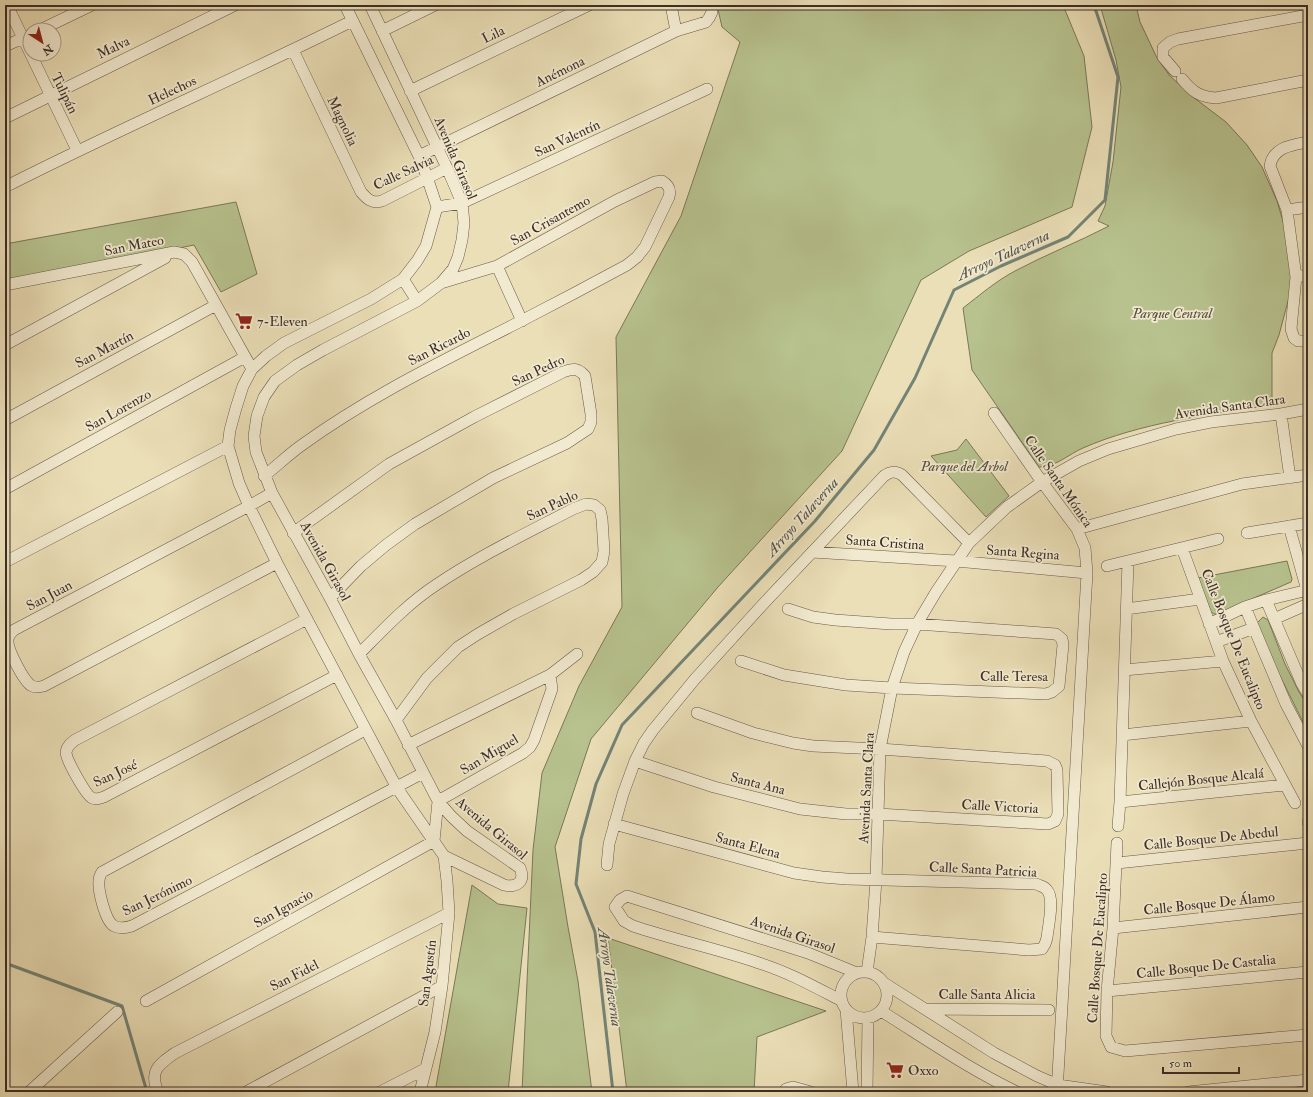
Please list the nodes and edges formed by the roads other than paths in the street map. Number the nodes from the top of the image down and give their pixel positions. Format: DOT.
graph roads {
  1 [pos="7,5"];
  2 [pos="92,5"];
  3 [pos="235,5"];
  4 [pos="345,5"];
  5 [pos="370,5"];
  6 [pos="435,5"];
  7 [pos="589,5"];
  8 [pos="671,5"];
  9 [pos="712,12"];
  10 [pos="1308,15"];
  11 [pos="352,21"];
  12 [pos="57,22"];
  13 [pos="22,30"];
  14 [pos="382,31"];
  15 [pos="676,31"];
  16 [pos="22,39"];
  17 [pos="5,46"];
  18 [pos="293,50"];
  19 [pos="36,62"];
  20 [pos="1308,80"];
  21 [pos="707,89"];
  22 [pos="410,90"];
  23 [pos="49,95"];
  24 [pos="5,118"];
  25 [pos="1308,142"];
  26 [pos="437,148"];
  27 [pos="77,150"];
  28 [pos="418,156"];
  29 [pos="447,168"];
  30 [pos="427,177"];
  31 [pos="5,187"];
  32 [pos="669,187"];
  33 [pos="371,202"];
  34 [pos="462,203"];
  35 [pos="437,207"];
  36 [pos="1308,207"];
  37 [pos="1287,210"];
  38 [pos="174,252"];
  39 [pos="496,266"];
  40 [pos="1308,275"];
  41 [pos="1296,277"];
  42 [pos="403,279"];
  43 [pos="441,283"];
  44 [pos="5,285"];
  45 [pos="417,301"];
  46 [pos="216,305"];
  47 [pos="522,320"];
  48 [pos="1308,341"];
  49 [pos="5,345"];
  50 [pos="245,357"];
  51 [pos="252,369"];
  52 [pos="1308,409"];
  53 [pos="994,413"];
  54 [pos="1281,414"];
  55 [pos="5,420"];
  56 [pos="228,446"];
  57 [pos="1308,475"];
  58 [pos="264,476"];
  59 [pos="1290,478"];
  60 [pos="1042,482"];
  61 [pos="5,489"];
  62 [pos="272,493"];
  63 [pos="249,506"];
  64 [pos="1308,523"];
  65 [pos="1289,526"];
  66 [pos="1077,529"];
  67 [pos="1247,532"];
  68 [pos="293,533"];
  69 [pos="1218,539"];
  70 [pos="969,543"];
  71 [pos="1182,548"];
  72 [pos="812,552"];
  73 [pos="956,561"];
  74 [pos="5,562"];
  75 [pos="1128,562"];
  76 [pos="278,563"];
  77 [pos="1107,566"];
  78 [pos="1087,573"];
  79 [pos="1308,591"];
  80 [pos="330,598"];
  81 [pos="1200,599"];
  82 [pos="1266,600"];
  83 [pos="1308,604"];
  84 [pos="1245,607"];
  85 [pos="788,609"];
  86 [pos="1126,609"];
  87 [pos="307,619"];
  88 [pos="1274,619"];
  89 [pos="917,624"];
  90 [pos="1209,624"];
  91 [pos="1254,628"];
  92 [pos="1216,642"];
  93 [pos="359,654"];
  94 [pos="577,654"];
  95 [pos="1223,660"];
  96 [pos="741,661"];
  97 [pos="1124,670"];
  98 [pos="337,675"];
  99 [pos="550,675"];
  100 [pos="892,688"];
  101 [pos="1308,694"];
  102 [pos="697,713"];
  103 [pos="396,720"];
  104 [pos="1250,721"];
  105 [pos="365,730"];
  106 [pos="1122,735"];
  107 [pos="408,745"];
  108 [pos="1308,746"];
  109 [pos="880,749"];
  110 [pos="635,761"];
  111 [pos="423,774"];
  112 [pos="1285,785"];
  113 [pos="397,788"];
  114 [pos="438,801"];
  115 [pos="1120,802"];
  116 [pos="1295,803"];
  117 [pos="878,814"];
  118 [pos="614,824"];
  119 [pos="1118,826"];
  120 [pos="434,841"];
  121 [pos="1117,843"];
  122 [pos="1308,843"];
  123 [pos="444,856"];
  124 [pos="1117,864"];
  125 [pos="607,865"];
  126 [pos="876,880"];
  127 [pos="1308,907"];
  128 [pos="449,913"];
  129 [pos="1113,928"];
  130 [pos="872,937"];
  131 [pos="1308,972"];
  132 [pos="862,973"];
  133 [pos="884,983"];
  134 [pos="442,986"];
  135 [pos="1107,991"];
  136 [pos="146,1001"];
  137 [pos="844,1005"];
  138 [pos="925,1009"];
  139 [pos="1049,1010"];
  140 [pos="881,1011"];
  141 [pos="117,1012"];
  142 [pos="868,1018"];
  143 [pos="1308,1036"];
  144 [pos="425,1069"];
  145 [pos="1308,1080"];
  146 [pos="1058,1088"];
  147 [pos="785,1091"];
  148 [pos="29,1092"];
  149 [pos="158,1092"];
  150 [pos="246,1092"];
  151 [pos="380,1092"];
  152 [pos="420,1092"];
  153 [pos="811,1092"];
  154 [pos="853,1092"];
  155 [pos="867,1092"];
  156 [pos="1017,1092"];
  157 [pos="1107,1092"];
  158 [pos="1188,1092"];
  1 -- 13 [label="street, Tulipán"];
  2 -- 12 [label="street"];
  3 -- 23 [label="street, Malva"];
  4 -- 11 [label="street"];
  5 -- 14 [label="street, Avenida Girasol"];
  6 -- 14 [label="street"];
  7 -- 22 [label="street, Lila"];
  8 -- 15 [label="street"];
  9 -- 15 [label="street, Anémona"];
  10 -- 20 [label="street"];
  11 -- 18 [label="street, Helechos"];
  11 -- 28 [label="street"];
  14 -- 22 [label="street, Avenida Girasol"];
  15 -- 26 [label="street, Anémona"];
  16 -- 17 [label="street"];
  18 -- 27 [label="street, Helechos"];
  18 -- 33 [label="street, Magnolia"];
  19 -- 23 [label="street, Tulipán"];
  21 -- 34 [label="street, San Valentín"];
  22 -- 26 [label="street, Avenida Girasol"];
  23 -- 24 [label="street, Malva"];
  23 -- 27 [label="street, Tulipán"];
  25 -- 37 [label="street"];
  26 -- 28 [label="street, Anémona"];
  26 -- 29 [label="street, Avenida Girasol"];
  27 -- 31 [label="street, Helechos"];
  28 -- 30 [label="street"];
  29 -- 30 [label="street, Calle Salvia"];
  29 -- 34 [label="street, Avenida Girasol"];
  30 -- 33 [label="street, Calle Salvia"];
  30 -- 35 [label="street"];
  32 -- 39 [label="street, San Crisantemo"];
  32 -- 47 [label="street, San Ricardo"];
  34 -- 35 [label="street, San Valentín"];
  34 -- 43 [label="street, Avenida Girasol"];
  35 -- 42 [label="street"];
  36 -- 37 [label="street"];
  37 -- 41 [label="street"];
  38 -- 44 [label="street, San Mateo"];
  38 -- 46 [label="street, San Mateo"];
  38 -- 49 [label="street"];
  39 -- 43 [label="street, San Crisantemo"];
  39 -- 47 [label="street"];
  40 -- 41 [label="street"];
  41 -- 48 [label="street"];
  42 -- 45 [label="street"];
  42 -- 51 [label="street"];
  43 -- 45 [label="street, Avenida Girasol"];
  45 -- 58 [label="street, Avenida Girasol"];
  46 -- 50 [label="street, San Mateo"];
  46 -- 55 [label="street, San Martín"];
  47 -- 58 [label="street, San Ricardo"];
  50 -- 51 [label="street, San Mateo"];
  50 -- 61 [label="street, San Lorenzo"];
  51 -- 56 [label="street"];
  52 -- 54 [label="street, Avenida Santa Clara"];
  53 -- 60 [label="street, Calle Santa Mónica"];
  54 -- 59 [label="street"];
  54 -- 60 [label="street, Avenida Santa Clara"];
  56 -- 63 [label="street"];
  56 -- 74 [label="street"];
  57 -- 59 [label="street"];
  58 -- 62 [label="street, Avenida Girasol"];
  59 -- 66 [label="street"];
  60 -- 66 [label="street, Calle Santa Mónica"];
  60 -- 70 [label="street, Avenida Santa Clara"];
  62 -- 63 [label="street, San Juan"];
  62 -- 68 [label="street, Avenida Girasol"];
  63 -- 76 [label="street"];
  63 -- 76 [label="street, San Juan"];
  64 -- 65 [label="street"];
  65 -- 67 [label="street"];
  65 -- 79 [label="street"];
  66 -- 78 [label="street, Calle Santa Mónica"];
  68 -- 80 [label="street, Avenida Girasol"];
  68 -- 80 [label="street, San Pedro"];
  69 -- 71 [label="street"];
  70 -- 72 [label="street"];
  70 -- 73 [label="street, Avenida Santa Clara"];
  71 -- 75 [label="street"];
  71 -- 81 [label="street, Calle Bosque De Eucalipto"];
  72 -- 73 [label="street, Santa Cristina"];
  72 -- 110 [label="street"];
  73 -- 78 [label="street, Santa Regina"];
  73 -- 89 [label="street, Avenida Santa Clara"];
  75 -- 77 [label="street"];
  75 -- 86 [label="street"];
  76 -- 87 [label="street"];
  78 -- 146 [label="street, Calle Santa Mónica"];
  79 -- 82 [label="street"];
  80 -- 93 [label="street, Avenida Girasol"];
  81 -- 86 [label="street"];
  81 -- 90 [label="street, Calle Bosque De Eucalipto"];
  82 -- 84 [label="street"];
  82 -- 88 [label="street"];
  83 -- 88 [label="street"];
  84 -- 90 [label="street"];
  84 -- 91 [label="street"];
  85 -- 89 [label="street"];
  86 -- 97 [label="street"];
  87 -- 98 [label="street"];
  87 -- 98 [label="street, San José"];
  88 -- 101 [label="street"];
  89 -- 100 [label="street, Avenida Santa Clara"];
  89 -- 100 [label="street, Calle Teresa"];
  90 -- 92 [label="street, Calle Bosque De Eucalipto"];
  91 -- 92 [label="street"];
  91 -- 108 [label="street"];
  92 -- 95 [label="street, Calle Bosque De Eucalipto"];
  93 -- 103 [label="street, Avenida Girasol"];
  93 -- 103 [label="street, San Pablo"];
  94 -- 99 [label="street"];
  95 -- 97 [label="street"];
  95 -- 104 [label="street, Calle Bosque De Eucalipto"];
  96 -- 100 [label="street"];
  97 -- 106 [label="street"];
  98 -- 105 [label="street"];
  99 -- 107 [label="street"];
  99 -- 114 [label="street, San Miguel"];
  100 -- 109 [label="street, Avenida Santa Clara"];
  102 -- 109 [label="street"];
  103 -- 107 [label="street, Avenida Girasol"];
  104 -- 106 [label="street"];
  104 -- 112 [label="street, Calle Bosque De Eucalipto"];
  105 -- 113 [label="street"];
  105 -- 113 [label="street, San Jerónimo"];
  106 -- 115 [label="street"];
  107 -- 111 [label="street, Avenida Girasol"];
  109 -- 117 [label="street, Avenida Santa Clara"];
  109 -- 117 [label="street, Calle Victoria"];
  110 -- 117 [label="street, Santa Ana"];
  110 -- 118 [label="street"];
  111 -- 113 [label="street, San Jerónimo"];
  111 -- 114 [label="street, Avenida Girasol"];
  112 -- 115 [label="street, Callejón Bosque Alcalá"];
  112 -- 116 [label="street, Calle Bosque De Eucalipto"];
  113 -- 120 [label="street"];
  114 -- 120 [label="street"];
  114 -- 123 [label="street, Avenida Girasol"];
  115 -- 119 [label="street"];
  117 -- 126 [label="street, Avenida Santa Clara"];
  118 -- 125 [label="street"];
  118 -- 126 [label="street, Santa Elena"];
  120 -- 123 [label="street"];
  120 -- 136 [label="street, San Ignacio"];
  121 -- 124 [label="street, Calle Bosque De Eucalipto"];
  122 -- 124 [label="street, Calle Bosque De Abedul"];
  123 -- 128 [label="street, San Agustín"];
  124 -- 129 [label="street, Calle Bosque De Eucalipto"];
  126 -- 130 [label="street, Avenida Santa Clara"];
  126 -- 130 [label="street, Calle Santa Patricia"];
  127 -- 129 [label="street, Calle Bosque De Álamo"];
  128 -- 134 [label="street, San Agustín"];
  128 -- 149 [label="street, San Fidel"];
  129 -- 135 [label="street, Calle Bosque De Eucalipto"];
  130 -- 132 [label="street, Avenida Santa Clara"];
  131 -- 135 [label="street, Calle Bosque De Castalia"];
  132 -- 133 [label="street"];
  132 -- 137 [label="street"];
  132 -- 137 [label="street, Avenida Girasol"];
  133 -- 138 [label="street"];
  133 -- 140 [label="street"];
  134 -- 144 [label="street, San Agustín"];
  134 -- 150 [label="street"];
  135 -- 143 [label="street, Calle Bosque De Eucalipto"];
  137 -- 142 [label="street"];
  137 -- 154 [label="street"];
  138 -- 139 [label="street, Calle Santa Alicia"];
  138 -- 146 [label="street"];
  140 -- 142 [label="street"];
  140 -- 156 [label="street"];
  141 -- 148 [label="street"];
  142 -- 155 [label="street"];
  144 -- 151 [label="street"];
  144 -- 152 [label="street, San Agustín"];
  145 -- 158 [label="street"];
  146 -- 157 [label="street"];
  147 -- 153 [label="street"];
}
